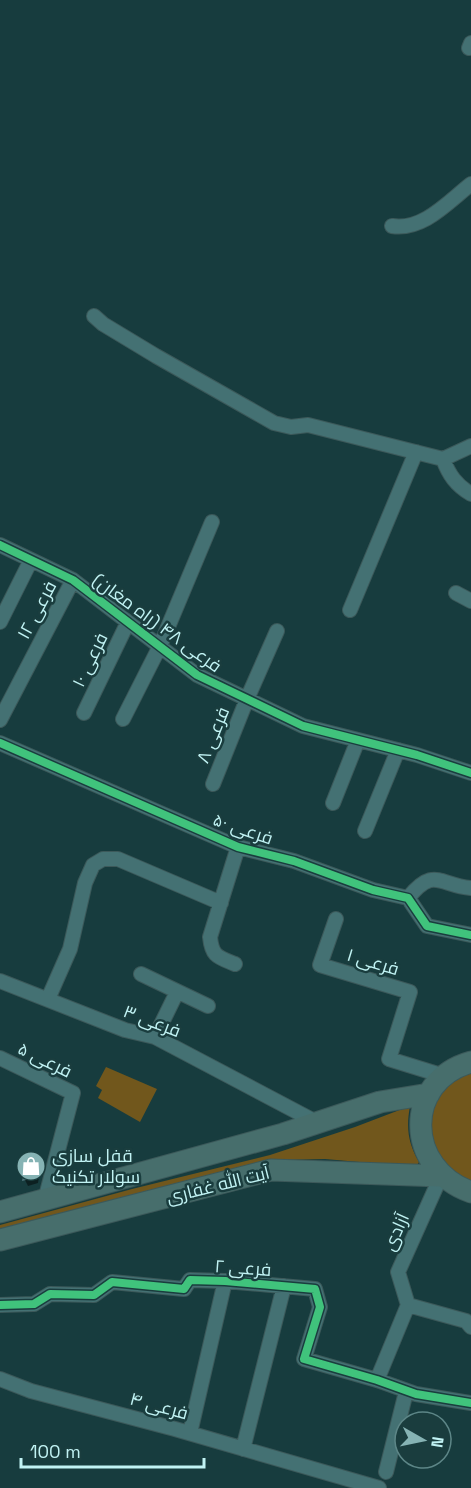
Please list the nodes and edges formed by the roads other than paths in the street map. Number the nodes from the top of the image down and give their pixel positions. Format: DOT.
graph roads {
  1 [pos="471,184"];
  2 [pos="392,226"];
  3 [pos="94,316"];
  4 [pos="471,446"];
  5 [pos="416,452"];
  6 [pos="443,459"];
  7 [pos="471,494"];
  8 [pos="212,522"];
  9 [pos="0,544"];
  10 [pos="31,560"];
  11 [pos="73,580"];
  12 [pos="456,593"];
  13 [pos="471,601"];
  14 [pos="350,610"];
  15 [pos="0,622"];
  16 [pos="128,622"];
  17 [pos="277,631"];
  18 [pos="160,646"];
  19 [pos="247,699"];
  20 [pos="84,713"];
  21 [pos="123,719"];
  22 [pos="0,720"];
  23 [pos="358,740"];
  24 [pos="0,743"];
  25 [pos="398,750"];
  26 [pos="471,773"];
  27 [pos="213,784"];
  28 [pos="333,803"];
  29 [pos="365,831"];
  30 [pos="238,847"];
  31 [pos="471,888"];
  32 [pos="408,898"];
  33 [pos="221,903"];
  34 [pos="336,919"];
  35 [pos="471,936"];
  36 [pos="235,964"];
  37 [pos="141,974"];
  38 [pos="0,981"];
  39 [pos="177,992"];
  40 [pos="48,999"];
  41 [pos="208,1006"];
  42 [pos="155,1037"];
  43 [pos="0,1058"];
  44 [pos="471,1062"];
  45 [pos="444,1076"];
  46 [pos="429,1094"];
  47 [pos="318,1123"];
  48 [pos="441,1176"];
  49 [pos="471,1191"];
  50 [pos="45,1200"];
  51 [pos="0,1212"];
  52 [pos="0,1240"];
  53 [pos="225,1281"];
  54 [pos="284,1286"];
  55 [pos="0,1305"];
  56 [pos="408,1305"];
  57 [pos="471,1327"];
  58 [pos="0,1379"];
  59 [pos="377,1380"];
  60 [pos="406,1392"];
  61 [pos="471,1403"];
  62 [pos="190,1433"];
  63 [pos="243,1449"];
  64 [pos="386,1472"];
  65 [pos="379,1488"];
  1 -- 2 [label="street"];
  3 -- 5 [label="street"];
  4 -- 6 [label="street"];
  5 -- 6 [label="street"];
  5 -- 14 [label="street"];
  6 -- 7 [label="street"];
  8 -- 18 [label="street"];
  9 -- 10 [label="street, فرعی ۴۸ (راه مغان)"];
  10 -- 11 [label="street, فرعی ۴۸ (راه مغان)"];
  10 -- 15 [label="street"];
  11 -- 16 [label="street, فرعی ۴۸ (راه مغان)"];
  11 -- 22 [label="street, فرعی ۱۲"];
  12 -- 13 [label="street"];
  16 -- 18 [label="street, فرعی ۴۸ (راه مغان)"];
  16 -- 20 [label="street, فرعی ۱۰"];
  17 -- 19 [label="street"];
  18 -- 19 [label="street, فرعی ۴۸ (راه مغان)"];
  18 -- 21 [label="street"];
  19 -- 23 [label="street, فرعی ۴۸ (راه مغان)"];
  19 -- 27 [label="street, فرعی ۸"];
  23 -- 25 [label="street, فرعی ۴۸ (راه مغان)"];
  23 -- 28 [label="street"];
  24 -- 30 [label="street, فرعی ۵۰"];
  25 -- 26 [label="street, فرعی ۴۸ (راه مغان)"];
  25 -- 29 [label="street"];
  30 -- 32 [label="street, فرعی ۵۰"];
  30 -- 33 [label="street"];
  31 -- 32 [label="street"];
  32 -- 35 [label="street"];
  33 -- 36 [label="street"];
  33 -- 40 [label="street"];
  34 -- 45 [label="street, فرعی ۱"];
  37 -- 39 [label="street"];
  38 -- 40 [label="street, فرعی ۳"];
  39 -- 41 [label="street"];
  39 -- 42 [label="street"];
  40 -- 42 [label="street, فرعی ۳"];
  42 -- 47 [label="street, فرعی ۳"];
  43 -- 50 [label="street, فرعی ۵"];
  44 -- 45 [label="main road"];
  45 -- 46 [label="main road"];
  46 -- 47 [label="main road, آیت الله غفاری"];
  46 -- 48 [label="main road"];
  47 -- 50 [label="main road, آیت الله غفاری"];
  48 -- 49 [label="main road"];
  48 -- 52 [label="main road, آیت الله غفاری"];
  48 -- 56 [label="street, آزادی"];
  50 -- 51 [label="main road, آیت الله غفاری"];
  53 -- 54 [label="street, فرعی ۲"];
  53 -- 55 [label="street, فرعی ۲"];
  53 -- 62 [label="street"];
  54 -- 59 [label="street, فرعی ۲"];
  54 -- 63 [label="street"];
  56 -- 57 [label="street"];
  56 -- 59 [label="street"];
  58 -- 62 [label="street, فرعی ۴"];
  59 -- 60 [label="street"];
  60 -- 61 [label="street"];
  60 -- 64 [label="street"];
  62 -- 63 [label="street, فرعی ۴"];
  63 -- 65 [label="street, فرعی ۴"];
}
